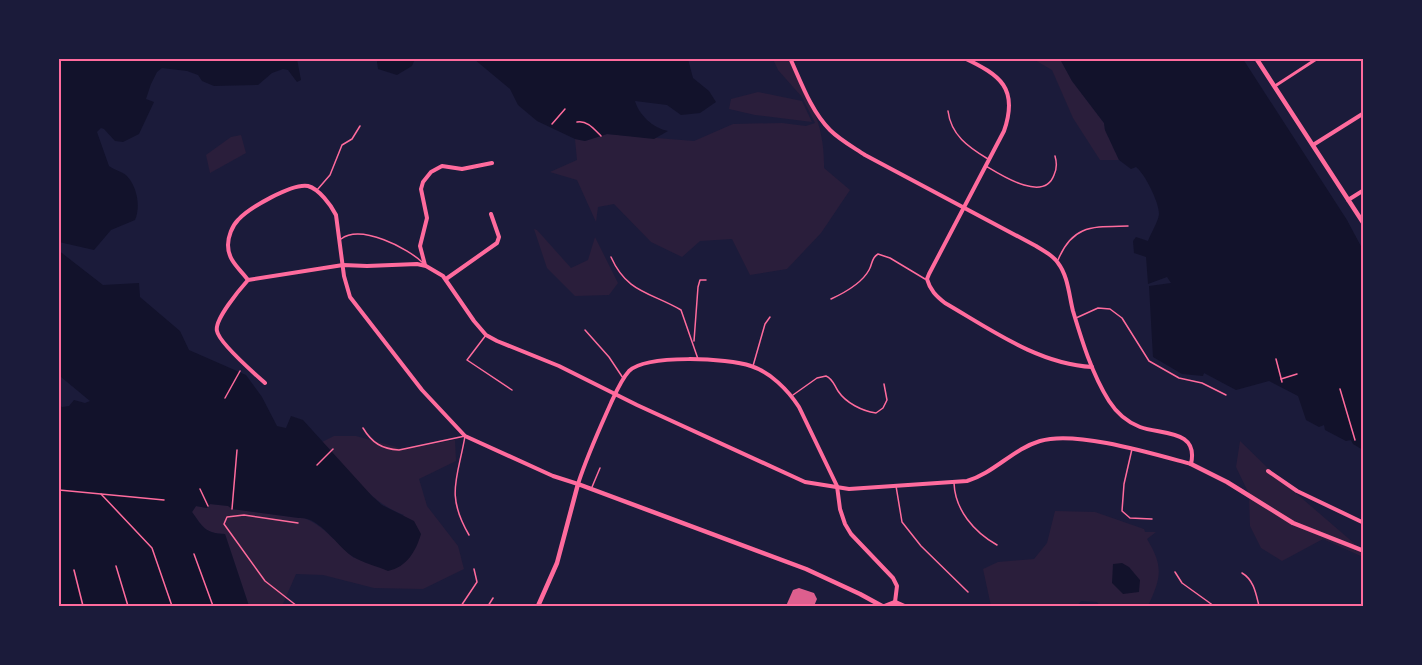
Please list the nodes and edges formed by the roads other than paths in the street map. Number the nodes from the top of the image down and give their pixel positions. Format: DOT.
graph roads {
  1 [pos="790,58"];
  2 [pos="964,58"];
  3 [pos="1256,58"];
  4 [pos="1318,58"];
  5 [pos="1275,86"];
  6 [pos="948,111"];
  7 [pos="1364,113"];
  8 [pos="360,126"];
  9 [pos="1313,146"];
  10 [pos="1055,156"];
  11 [pos="988,160"];
  12 [pos="492,163"];
  13 [pos="985,165"];
  14 [pos="316,190"];
  15 [pos="1364,190"];
  16 [pos="1348,200"];
  17 [pos="965,207"];
  18 [pos="491,214"];
  19 [pos="1364,224"];
  20 [pos="1128,226"];
  21 [pos="340,241"];
  22 [pos="611,257"];
  23 [pos="1057,261"];
  24 [pos="343,265"];
  25 [pos="426,266"];
  26 [pos="446,279"];
  27 [pos="927,279"];
  28 [pos="248,280"];
  29 [pos="705,280"];
  30 [pos="831,299"];
  31 [pos="770,317"];
  32 [pos="1075,318"];
  33 [pos="585,330"];
  34 [pos="486,335"];
  35 [pos="694,345"];
  36 [pos="699,360"];
  37 [pos="753,367"];
  38 [pos="1092,367"];
  39 [pos="623,379"];
  40 [pos="265,383"];
  41 [pos="884,384"];
  42 [pos="512,390"];
  43 [pos="615,393"];
  44 [pos="1226,395"];
  45 [pos="792,396"];
  46 [pos="363,428"];
  47 [pos="465,436"];
  48 [pos="1132,448"];
  49 [pos="1191,464"];
  50 [pos="600,468"];
  51 [pos="1268,471"];
  52 [pos="954,482"];
  53 [pos="578,484"];
  54 [pos="896,485"];
  55 [pos="837,486"];
  56 [pos="592,488"];
  57 [pos="1152,519"];
  58 [pos="298,523"];
  59 [pos="1364,523"];
  60 [pos="468,535"];
  61 [pos="997,545"];
  62 [pos="1364,550"];
  63 [pos="474,569"];
  64 [pos="1176,572"];
  65 [pos="1242,573"];
  66 [pos="968,592"];
  67 [pos="493,598"];
  68 [pos="895,602"];
  69 [pos="297,606"];
  70 [pos="461,606"];
  71 [pos="488,606"];
  72 [pos="538,606"];
  73 [pos="884,606"];
  74 [pos="904,606"];
  75 [pos="1214,606"];
  76 [pos="1259,606"];
  1 -- 17 [label="street"];
  2 -- 11 [label="street"];
  3 -- 5 [label="street"];
  4 -- 5 [label="street"];
  5 -- 9 [label="street"];
  6 -- 11 [label="lane"];
  7 -- 9 [label="street"];
  8 -- 14 [label="lane"];
  9 -- 16 [label="street"];
  10 -- 13 [label="lane"];
  11 -- 13 [label="street"];
  12 -- 25 [label="street"];
  13 -- 17 [label="street"];
  14 -- 21 [label="street"];
  14 -- 28 [label="street"];
  15 -- 16 [label="street"];
  16 -- 19 [label="street"];
  17 -- 23 [label="street"];
  17 -- 27 [label="street"];
  18 -- 26 [label="street"];
  20 -- 23 [label="lane"];
  21 -- 24 [label="street"];
  21 -- 25 [label="lane"];
  22 -- 35 [label="lane"];
  23 -- 32 [label="street"];
  24 -- 25 [label="street"];
  24 -- 28 [label="street"];
  24 -- 47 [label="street"];
  25 -- 26 [label="street"];
  26 -- 34 [label="street"];
  27 -- 30 [label="lane"];
  27 -- 38 [label="street"];
  28 -- 40 [label="street"];
  29 -- 35 [label="lane"];
  31 -- 37 [label="lane"];
  32 -- 38 [label="street"];
  32 -- 44 [label="lane"];
  33 -- 39 [label="lane"];
  34 -- 42 [label="lane"];
  34 -- 43 [label="street"];
  35 -- 36 [label="lane"];
  36 -- 37 [label="street"];
  36 -- 39 [label="street"];
  37 -- 45 [label="street"];
  38 -- 49 [label="street"];
  39 -- 43 [label="street"];
  41 -- 45 [label="lane"];
  43 -- 53 [label="street"];
  43 -- 55 [label="street"];
  45 -- 55 [label="street"];
  46 -- 47 [label="lane"];
  47 -- 53 [label="street"];
  47 -- 60 [label="lane"];
  48 -- 49 [label="street"];
  48 -- 52 [label="street"];
  48 -- 57 [label="lane"];
  49 -- 62 [label="street"];
  50 -- 56 [label="lane"];
  51 -- 59 [label="street"];
  52 -- 54 [label="street"];
  52 -- 61 [label="lane"];
  53 -- 56 [label="street"];
  53 -- 72 [label="street"];
  54 -- 55 [label="street"];
  54 -- 66 [label="lane"];
  55 -- 68 [label="street"];
  56 -- 73 [label="street"];
  58 -- 69 [label="lane"];
  63 -- 70 [label="lane"];
  64 -- 75 [label="lane"];
  65 -- 76 [label="lane"];
  67 -- 71 [label="lane"];
  68 -- 73 [label="street"];
  68 -- 74 [label="street"];
}
